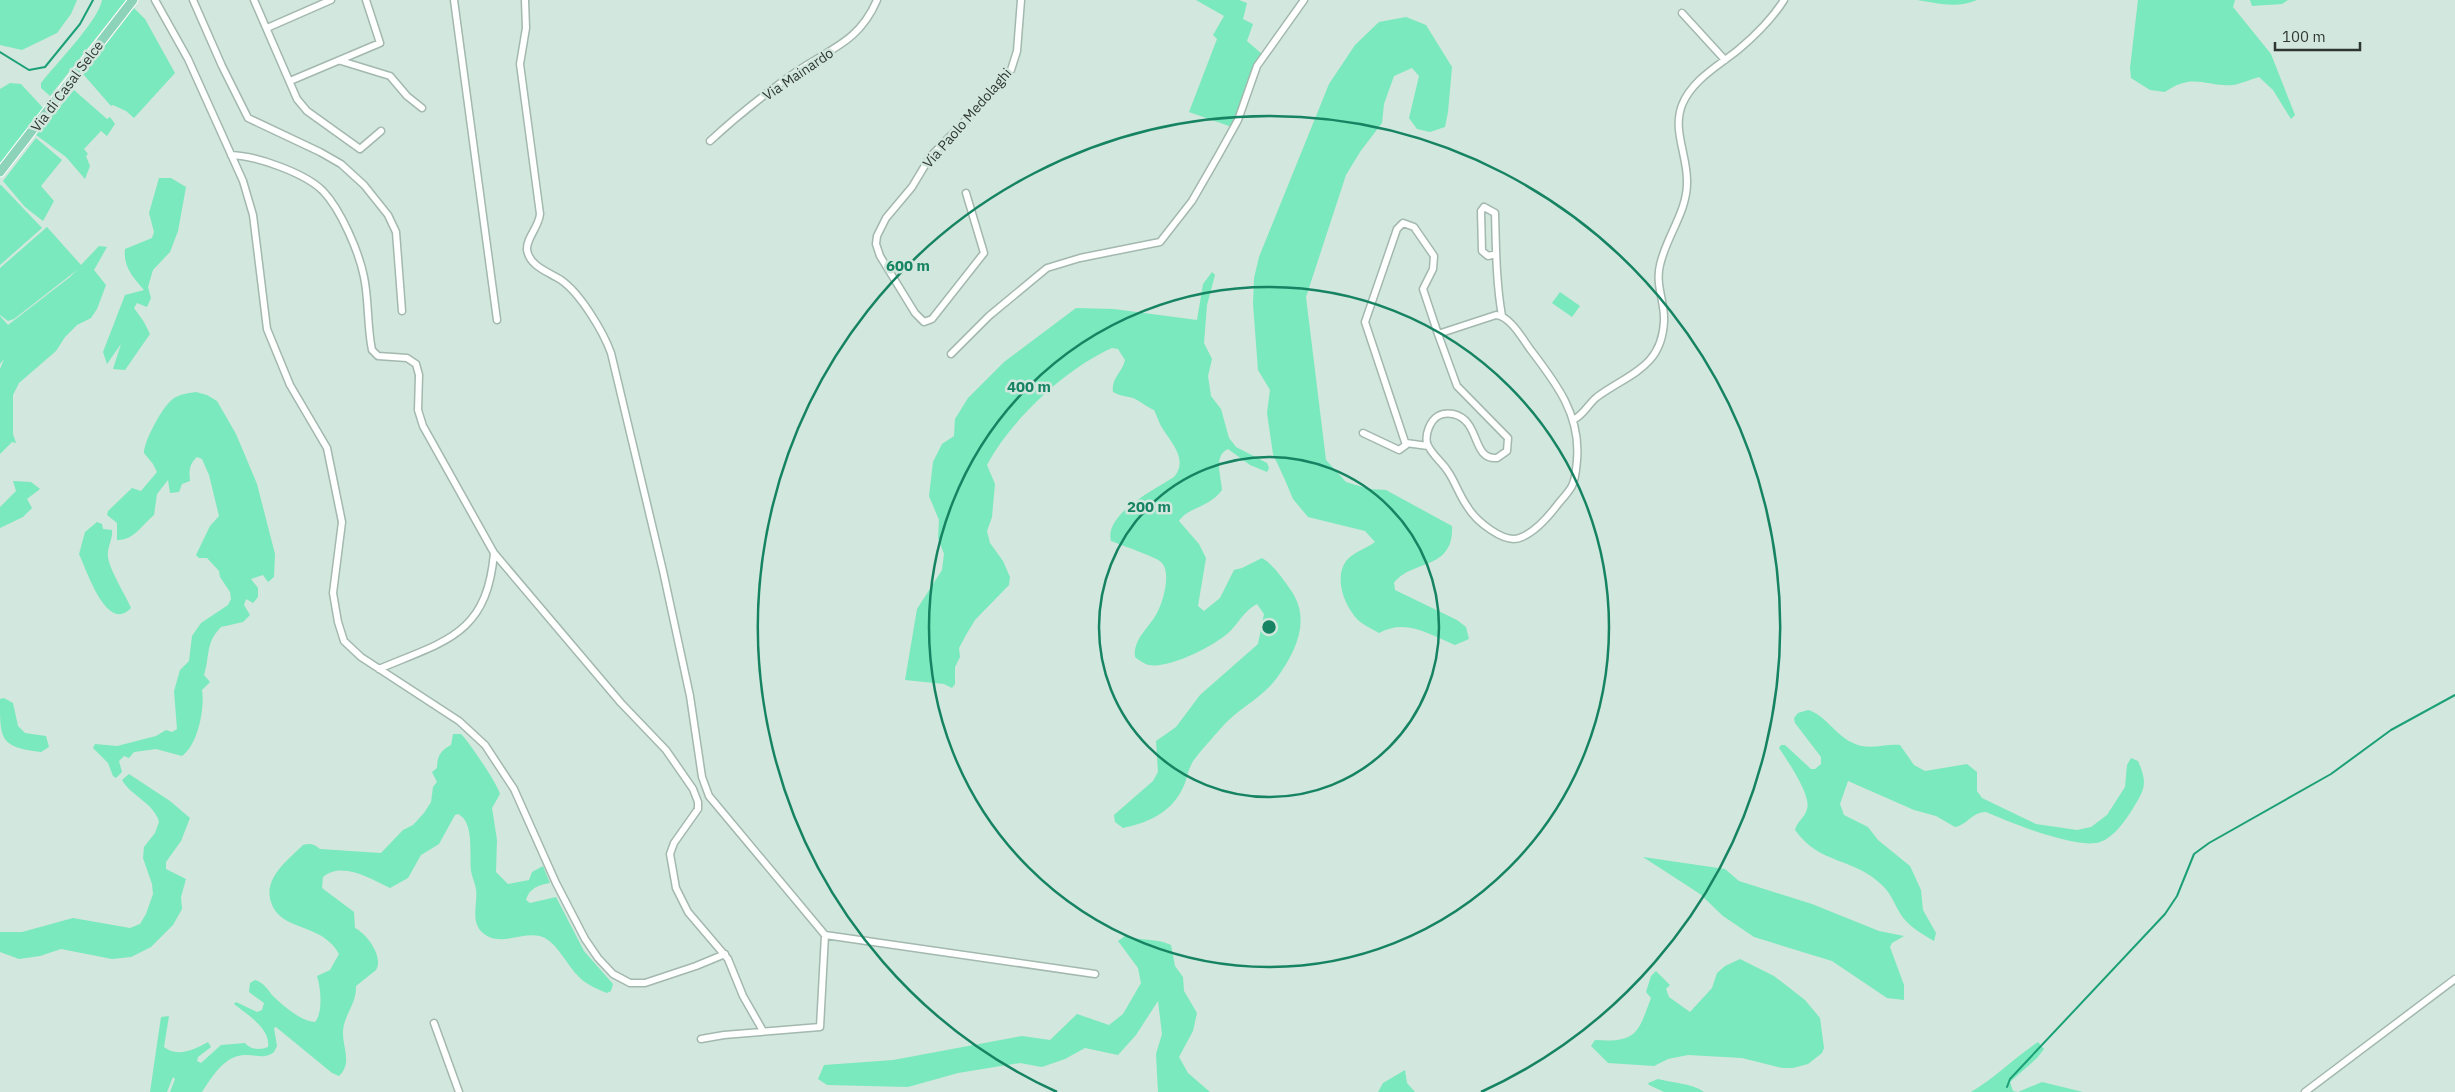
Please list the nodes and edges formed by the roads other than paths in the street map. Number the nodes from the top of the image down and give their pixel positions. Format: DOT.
graph roads {
  1 [pos="133,0"];
  2 [pos="155,0"];
  3 [pos="193,0"];
  4 [pos="254,0"];
  5 [pos="330,0"];
  6 [pos="366,0"];
  7 [pos="454,0"];
  8 [pos="525,0"];
  9 [pos="877,0"];
  10 [pos="1021,0"];
  11 [pos="1304,0"];
  12 [pos="1784,0"];
  13 [pos="1682,13"];
  14 [pos="267,28"];
  15 [pos="339,60"];
  16 [pos="1725,60"];
  17 [pos="290,80"];
  18 [pos="422,108"];
  19 [pos="381,131"];
  20 [pos="710,141"];
  21 [pos="232,155"];
  22 [pos="0,172"];
  23 [pos="966,193"];
  24 [pos="1496,254"];
  25 [pos="402,311"];
  26 [pos="1502,316"];
  27 [pos="497,320"];
  28 [pos="1438,334"];
  29 [pos="951,354"];
  30 [pos="1574,420"];
  31 [pos="1363,433"];
  32 [pos="1406,443"];
  33 [pos="1428,446"];
  34 [pos="494,553"];
  35 [pos="379,669"];
  36 [pos="705,788"];
  37 [pos="694,791"];
  38 [pos="825,935"];
  39 [pos="725,954"];
  40 [pos="1095,974"];
  41 [pos="2455,978"];
  42 [pos="434,1023"];
  43 [pos="763,1031"];
  44 [pos="701,1039"];
  45 [pos="459,1092"];
  46 [pos="2305,1092"];
  1 -- 22 [label="main road, Via di Casal Selce"];
  2 -- 21 [label="street"];
  3 -- 25 [label="street"];
  4 -- 14 [label="street"];
  5 -- 14 [label="street"];
  6 -- 15 [label="street"];
  7 -- 27 [label="street"];
  8 -- 36 [label="street"];
  9 -- 20 [label="street, Via Mainardo"];
  10 -- 23 [label="street, Via Paolo Medolaghi"];
  11 -- 29 [label="street"];
  12 -- 16 [label="street"];
  13 -- 16 [label="street"];
  14 -- 17 [label="street"];
  15 -- 17 [label="street"];
  15 -- 18 [label="street"];
  16 -- 30 [label="street"];
  17 -- 19 [label="street"];
  21 -- 34 [label="street"];
  21 -- 35 [label="street"];
  24 -- 24 [label="street"];
  24 -- 26 [label="street"];
  26 -- 28 [label="street"];
  26 -- 30 [label="street"];
  28 -- 32 [label="street"];
  28 -- 33 [label="street"];
  30 -- 33 [label="street"];
  31 -- 32 [label="street"];
  32 -- 33 [label="street"];
  34 -- 35 [label="street"];
  34 -- 37 [label="street"];
  35 -- 39 [label="street"];
  36 -- 37 [label="street"];
  36 -- 38 [label="street"];
  37 -- 39 [label="street"];
  38 -- 40 [label="street"];
  38 -- 43 [label="street"];
  39 -- 43 [label="street"];
  41 -- 46 [label="street"];
  42 -- 45 [label="street"];
  43 -- 44 [label="street"];
}
